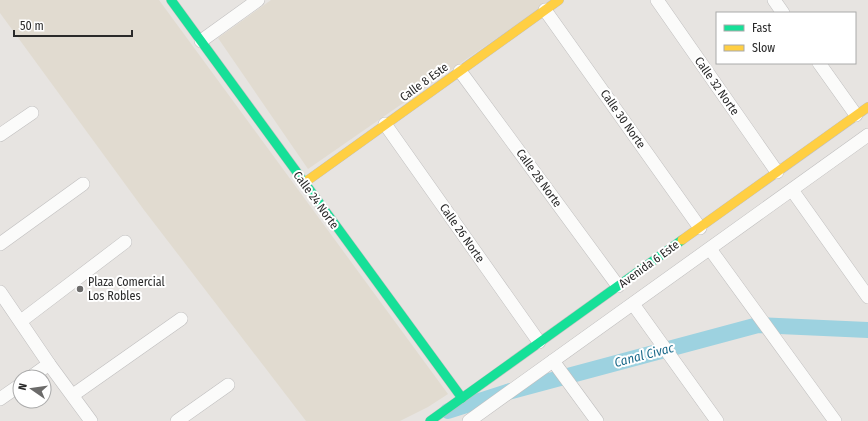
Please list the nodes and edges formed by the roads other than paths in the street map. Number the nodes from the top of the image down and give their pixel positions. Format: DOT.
graph roads {
  1 [pos="171,0"];
  2 [pos="258,0"];
  3 [pos="559,0"];
  4 [pos="657,0"];
  5 [pos="774,0"];
  6 [pos="545,10"];
  7 [pos="782,12"];
  8 [pos="200,41"];
  9 [pos="820,64"];
  10 [pos="460,71"];
  11 [pos="868,106"];
  12 [pos="32,113"];
  13 [pos="856,115"];
  14 [pos="385,124"];
  15 [pos="0,135"];
  16 [pos="868,135"];
  17 [pos="777,172"];
  18 [pos="304,183"];
  19 [pos="83,184"];
  20 [pos="792,190"];
  21 [pos="700,228"];
  22 [pos="125,242"];
  23 [pos="0,244"];
  24 [pos="710,249"];
  25 [pos="648,264"];
  26 [pos="670,277"];
  27 [pos="658,285"];
  28 [pos="618,286"];
  29 [pos="0,292"];
  30 [pos="868,297"];
  31 [pos="633,304"];
  32 [pos="181,319"];
  33 [pos="21,321"];
  34 [pos="539,342"];
  35 [pos="553,361"];
  36 [pos="49,364"];
  37 [pos="42,369"];
  38 [pos="228,385"];
  39 [pos="12,391"];
  40 [pos="73,395"];
  41 [pos="462,398"];
  42 [pos="0,399"];
  43 [pos="473,420"];
  44 [pos="91,421"];
  45 [pos="177,421"];
  46 [pos="430,421"];
  47 [pos="597,421"];
  48 [pos="717,421"];
  49 [pos="835,421"];
  1 -- 8 [label="street, Calle 24 Norte"];
  2 -- 8 [label="street"];
  3 -- 6 [label="street, Calle 8 Este"];
  4 -- 17 [label="street, Calle 32 Norte"];
  5 -- 7 [label="street"];
  6 -- 10 [label="street, Calle 8 Este"];
  6 -- 21 [label="street, Calle 30 Norte"];
  8 -- 18 [label="street, Calle 24 Norte"];
  9 -- 13 [label="street"];
  10 -- 14 [label="street, Calle 8 Este"];
  10 -- 28 [label="street, Calle 28 Norte"];
  11 -- 13 [label="street, Avenida 6 Este"];
  12 -- 15 [label="street"];
  13 -- 17 [label="street, Avenida 6 Este"];
  14 -- 18 [label="street, Calle 8 Este"];
  14 -- 34 [label="street, Calle 26 Norte"];
  16 -- 20 [label="street, Avenida 6 Este"];
  17 -- 21 [label="street, Avenida 6 Este"];
  18 -- 41 [label="street, Calle 24 Norte"];
  19 -- 23 [label="street"];
  20 -- 24 [label="street, Avenida 6 Este"];
  20 -- 30 [label="street"];
  21 -- 25 [label="street, Avenida 6 Este"];
  22 -- 33 [label="street"];
  24 -- 26 [label="street, Avenida 6 Este"];
  24 -- 49 [label="street"];
  25 -- 26 [label="street"];
  25 -- 27 [label="street"];
  25 -- 28 [label="street, Avenida 6 Este"];
  26 -- 27 [label="street, Avenida 6 Este"];
  27 -- 31 [label="street, Avenida 6 Este"];
  28 -- 34 [label="street, Avenida 6 Este"];
  29 -- 33 [label="street"];
  31 -- 35 [label="street, Avenida 6 Este"];
  31 -- 48 [label="street"];
  32 -- 40 [label="street"];
  33 -- 36 [label="street"];
  34 -- 41 [label="street, Avenida 6 Este"];
  35 -- 43 [label="street, Avenida 6 Este"];
  35 -- 47 [label="street"];
  36 -- 37 [label="street"];
  36 -- 40 [label="street"];
  38 -- 45 [label="street"];
  39 -- 42 [label="street"];
  40 -- 44 [label="street"];
  41 -- 46 [label="street, Avenida 6 Este"];
}
